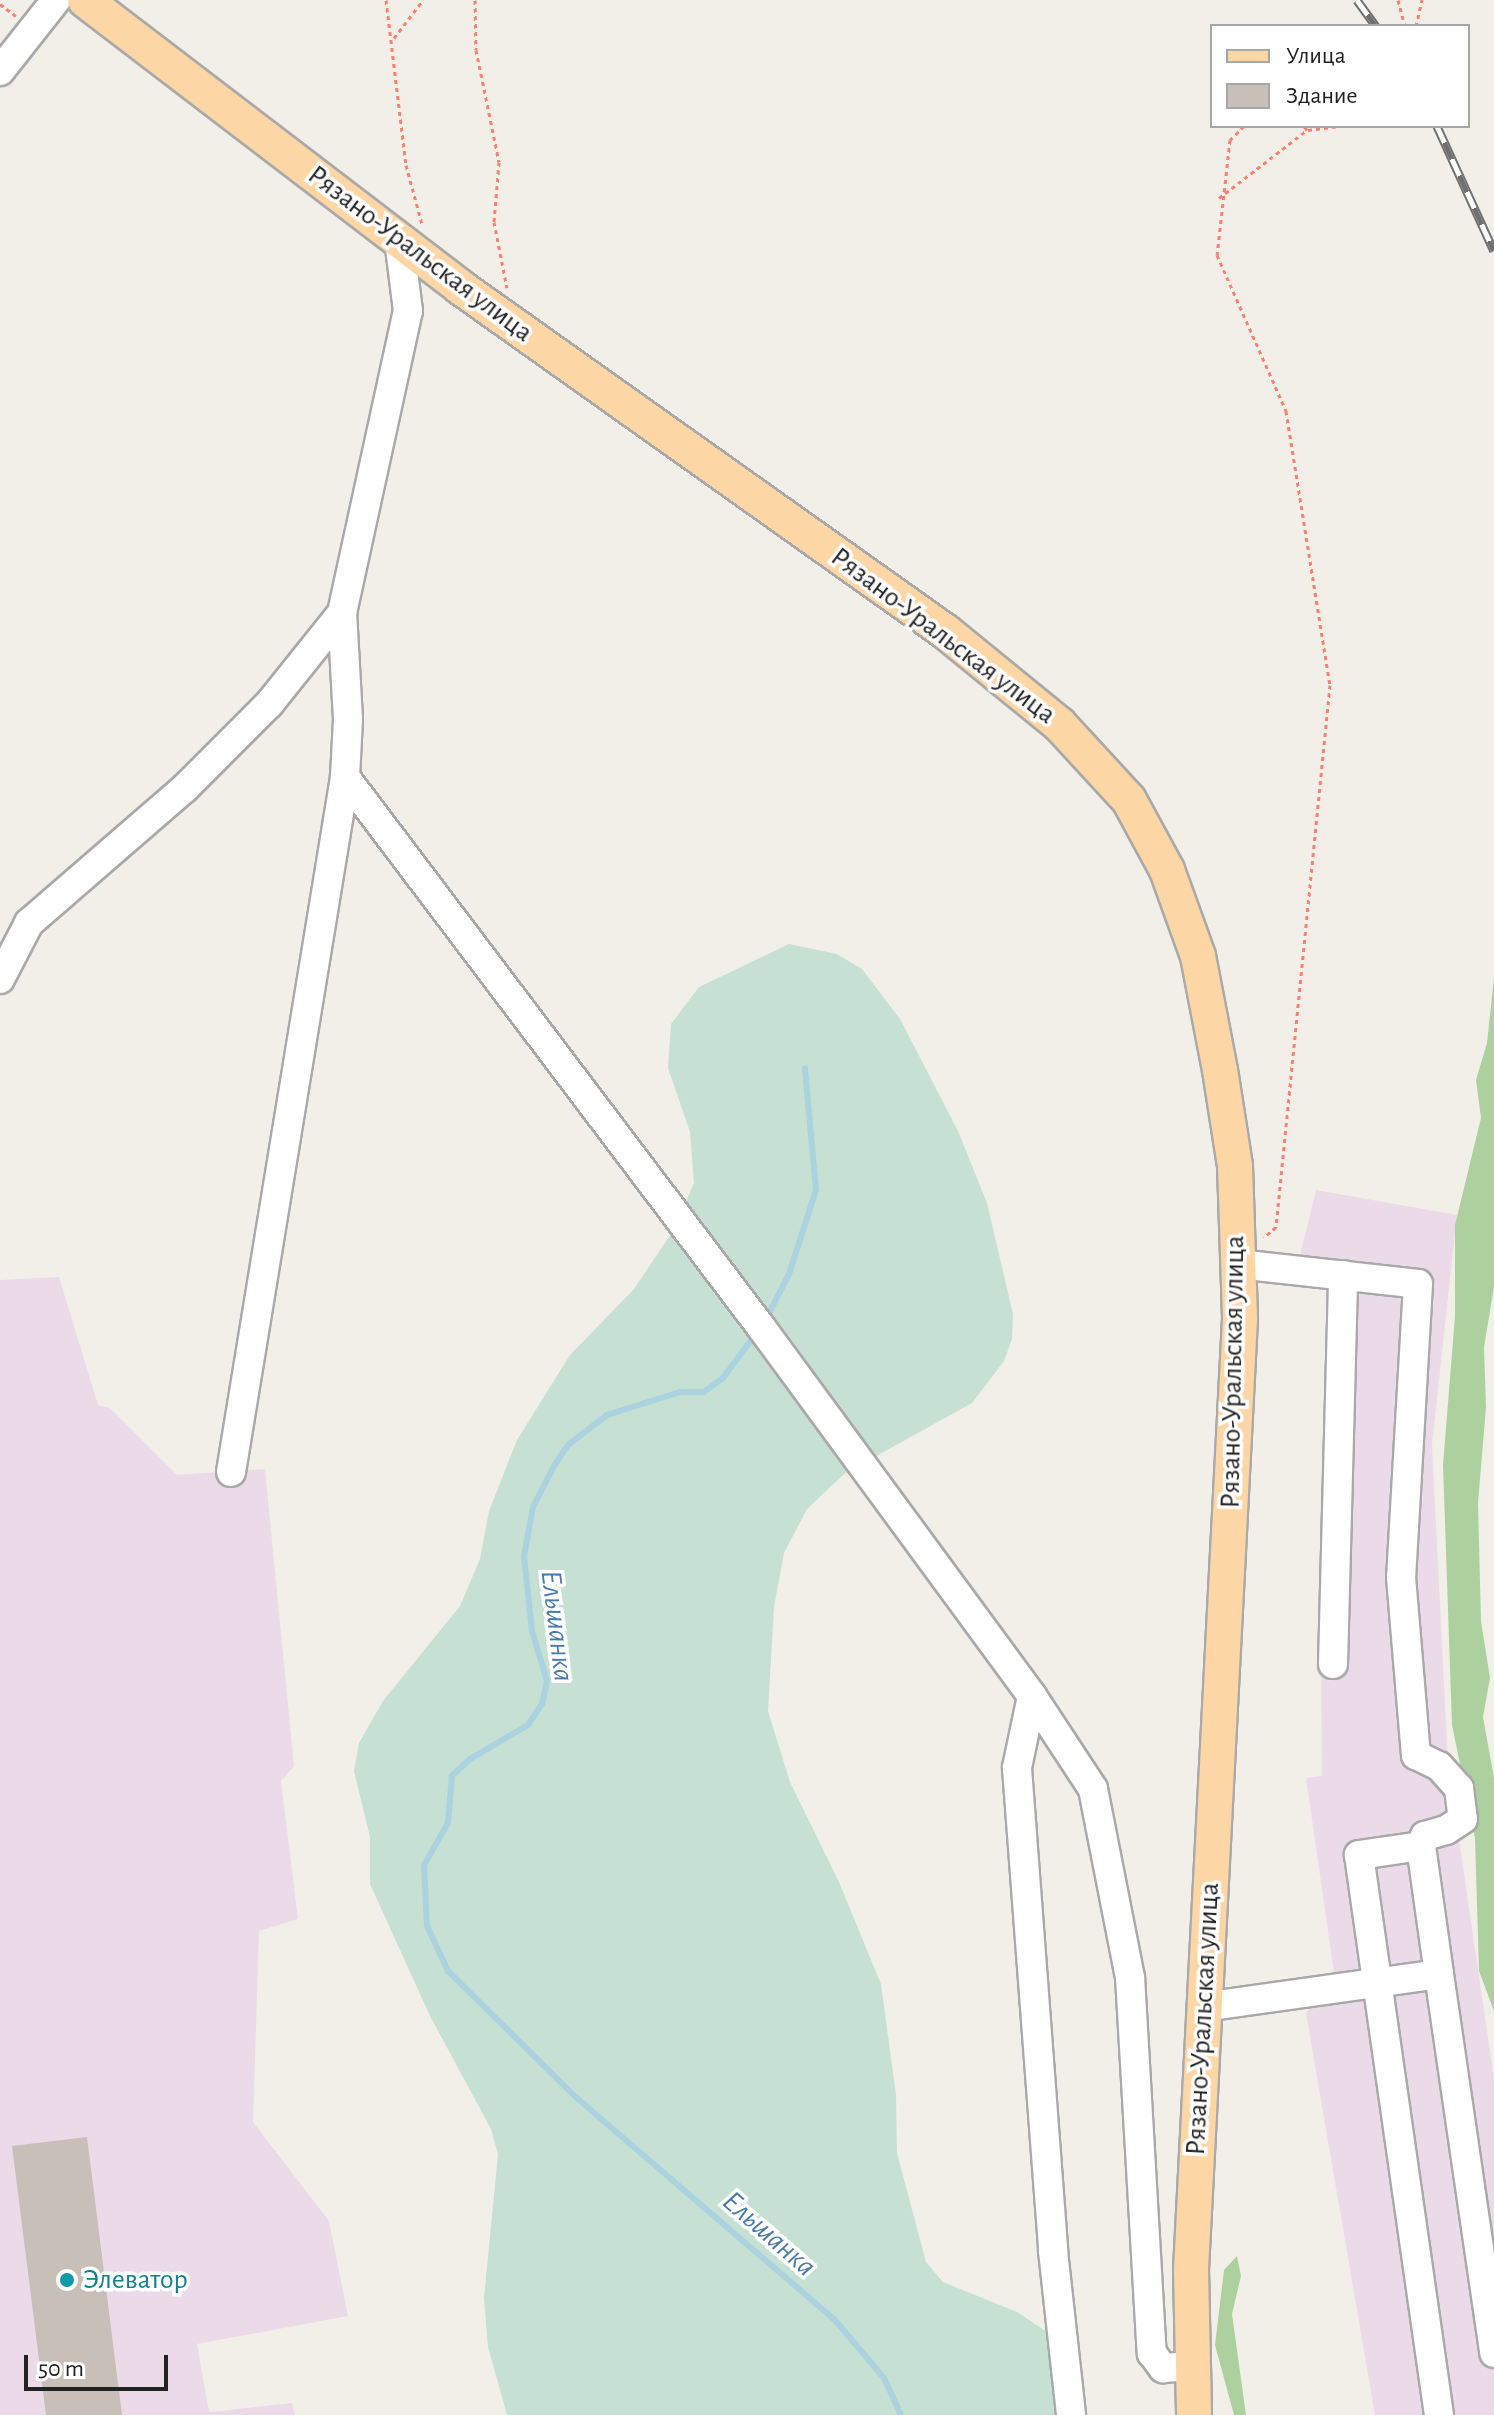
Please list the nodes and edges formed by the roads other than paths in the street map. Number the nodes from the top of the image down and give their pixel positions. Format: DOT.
graph roads {
  1 [pos="56,0"];
  2 [pos="85,0"];
  3 [pos="0,71"];
  4 [pos="399,240"];
  5 [pos="342,613"];
  6 [pos="345,777"];
  7 [pos="0,979"];
  8 [pos="1238,1261"];
  9 [pos="1343,1275"];
  10 [pos="231,1472"];
  11 [pos="1333,1664"];
  12 [pos="1032,1696"];
  13 [pos="1421,1846"];
  14 [pos="1439,1974"];
  15 [pos="1377,1983"];
  16 [pos="1204,2007"];
  17 [pos="1494,2353"];
  18 [pos="1193,2366"];
  19 [pos="1071,2415"];
  20 [pos="1194,2415"];
  21 [pos="1439,2415"];
  1 -- 3 [label="street"];
  2 -- 4 [label="main road, Рязано-Уральская улица"];
  4 -- 5 [label="street"];
  4 -- 8 [label="main road, Рязано-Уральская улица"];
  5 -- 6 [label="street"];
  5 -- 7 [label="street"];
  6 -- 10 [label="street"];
  6 -- 12 [label="street"];
  8 -- 9 [label="street"];
  8 -- 16 [label="main road, Рязано-Уральская улица"];
  9 -- 11 [label="street"];
  9 -- 13 [label="street"];
  12 -- 18 [label="street"];
  12 -- 19 [label="street"];
  13 -- 14 [label="street"];
  13 -- 15 [label="street"];
  14 -- 15 [label="street"];
  14 -- 17 [label="street"];
  15 -- 16 [label="street"];
  15 -- 21 [label="street"];
  16 -- 18 [label="main road, Рязано-Уральская улица"];
  18 -- 20 [label="main road, Рязано-Уральская улица"];
}
